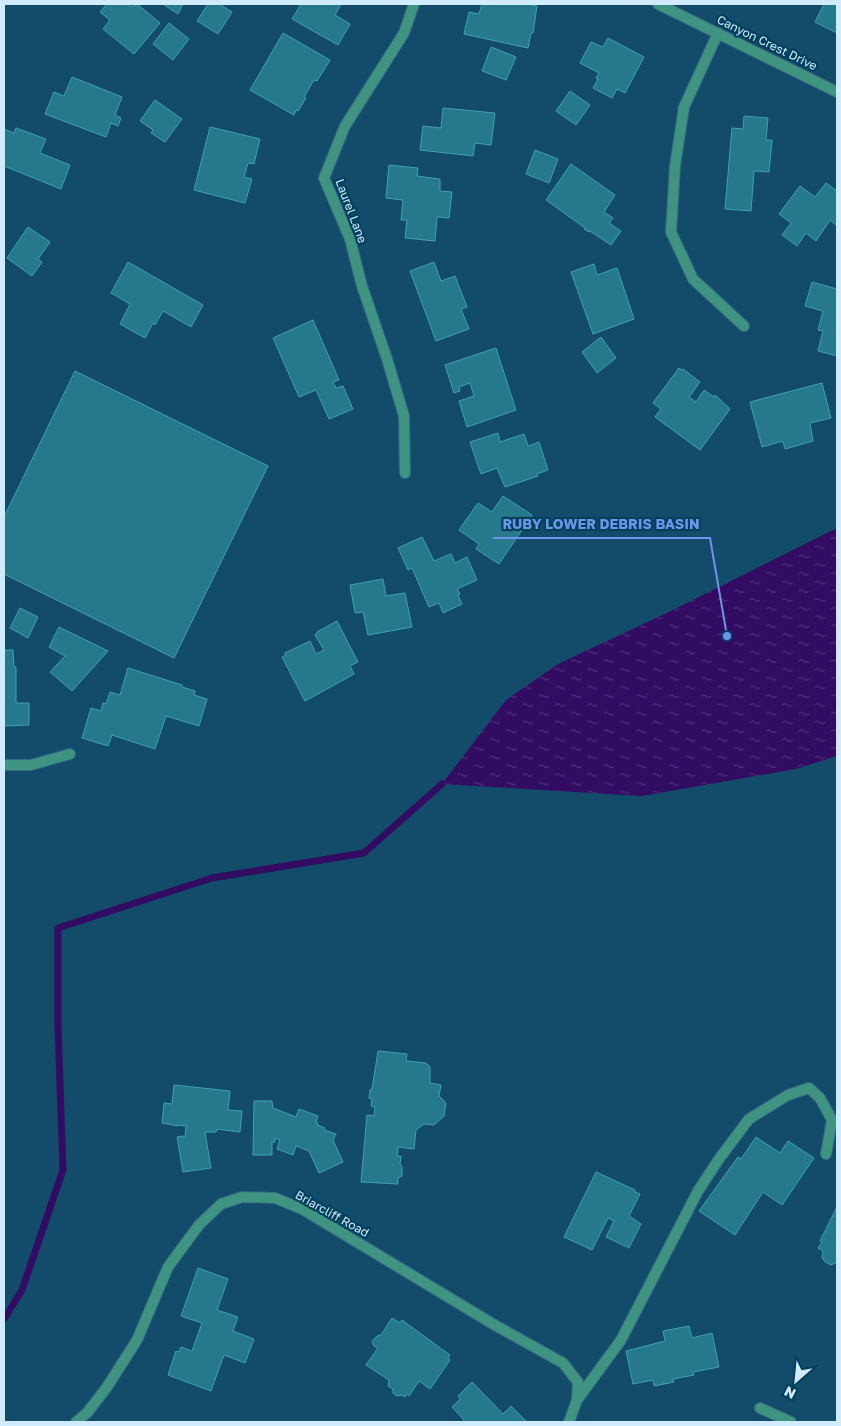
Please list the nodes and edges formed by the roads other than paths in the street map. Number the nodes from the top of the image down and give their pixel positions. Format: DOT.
graph roads {
  1 [pos="414,4"];
  2 [pos="658,4"];
  3 [pos="718,33"];
  4 [pos="837,92"];
  5 [pos="744,326"];
  6 [pos="405,473"];
  7 [pos="70,754"];
  8 [pos="4,765"];
  9 [pos="826,1154"];
  10 [pos="577,1400"];
  11 [pos="760,1408"];
  12 [pos="76,1422"];
  13 [pos="570,1422"];
  14 [pos="791,1422"];
  1 -- 6 [label="street, Laurel Lane"];
  2 -- 3 [label="street, Canyon Crest Drive"];
  3 -- 4 [label="street, Canyon Crest Drive"];
  3 -- 5 [label="street"];
  7 -- 8 [label="street"];
  9 -- 10 [label="street, Briarcliff Road"];
  10 -- 12 [label="street, Briarcliff Road"];
  10 -- 13 [label="street, Briarcliff Road"];
  11 -- 14 [label="street"];
}
